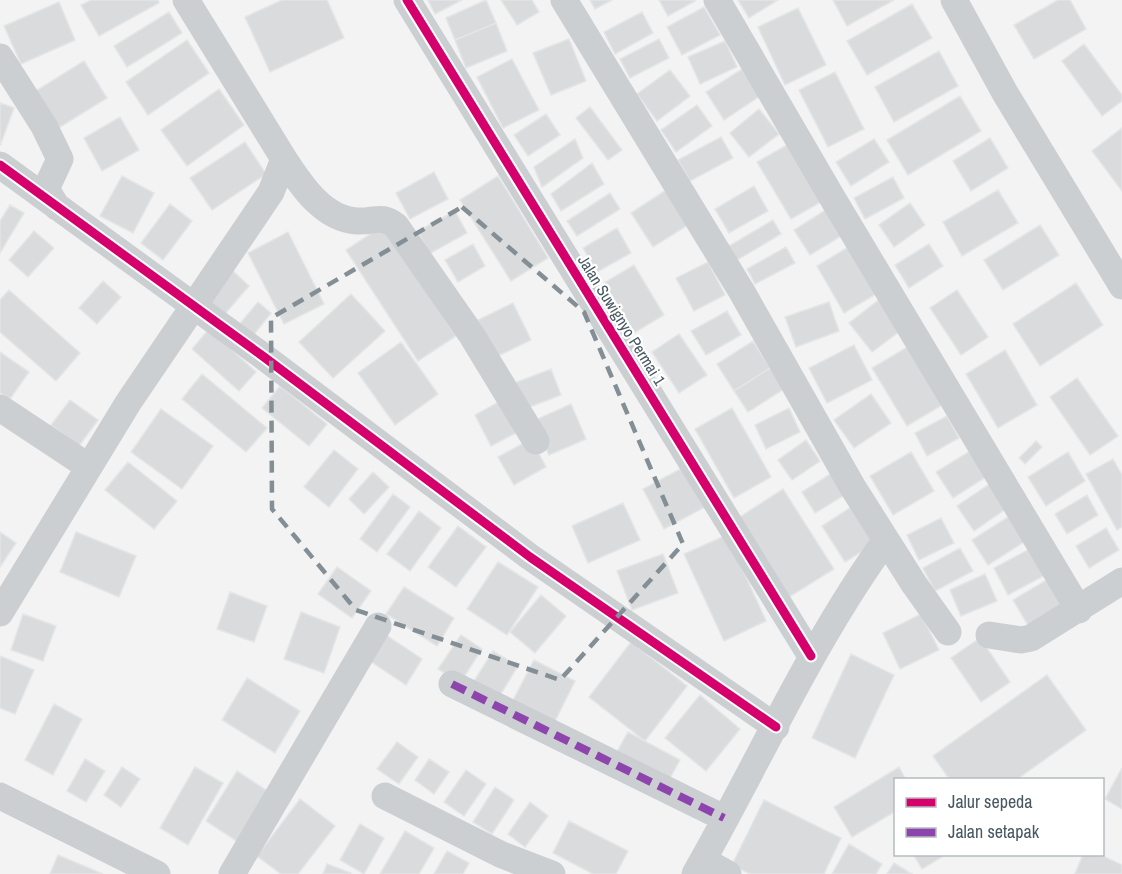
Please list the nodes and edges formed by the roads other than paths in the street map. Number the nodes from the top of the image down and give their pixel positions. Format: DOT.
graph roads {
  1 [pos="186,0"];
  2 [pos="407,0"];
  3 [pos="564,0"];
  4 [pos="717,0"];
  5 [pos="954,0"];
  6 [pos="0,57"];
  7 [pos="284,159"];
  8 [pos="0,165"];
  9 [pos="57,207"];
  10 [pos="1122,286"];
  11 [pos="192,306"];
  12 [pos="0,408"];
  13 [pos="536,441"];
  14 [pos="89,467"];
  15 [pos="886,540"];
  16 [pos="1122,581"];
  17 [pos="3,600"];
  18 [pos="1079,610"];
  19 [pos="378,626"];
  20 [pos="948,632"];
  21 [pos="989,635"];
  22 [pos="811,656"];
  23 [pos="452,684"];
  24 [pos="776,727"];
  25 [pos="0,796"];
  26 [pos="386,796"];
  27 [pos="724,818"];
  28 [pos="698,867"];
  29 [pos="153,873"];
  30 [pos="232,874"];
  31 [pos="552,874"];
  32 [pos="728,874"];
  1 -- 7 [label="street"];
  2 -- 22 [label="street, Jalan Suwignyo Permai 1"];
  3 -- 15 [label="street"];
  4 -- 18 [label="street"];
  5 -- 10 [label="street"];
  6 -- 9 [label="street"];
  7 -- 11 [label="street"];
  7 -- 13 [label="street"];
  8 -- 9 [label="street"];
  9 -- 11 [label="street"];
  11 -- 14 [label="street"];
  11 -- 24 [label="street"];
  12 -- 14 [label="street"];
  14 -- 17 [label="street"];
  15 -- 20 [label="street"];
  15 -- 22 [label="street"];
  16 -- 18 [label="street"];
  18 -- 21 [label="street"];
  19 -- 30 [label="street"];
  22 -- 24 [label="street"];
  23 -- 27 [label="street"];
  24 -- 27 [label="street"];
  25 -- 29 [label="street"];
  26 -- 31 [label="street"];
  27 -- 28 [label="street"];
  28 -- 32 [label="street"];
}
